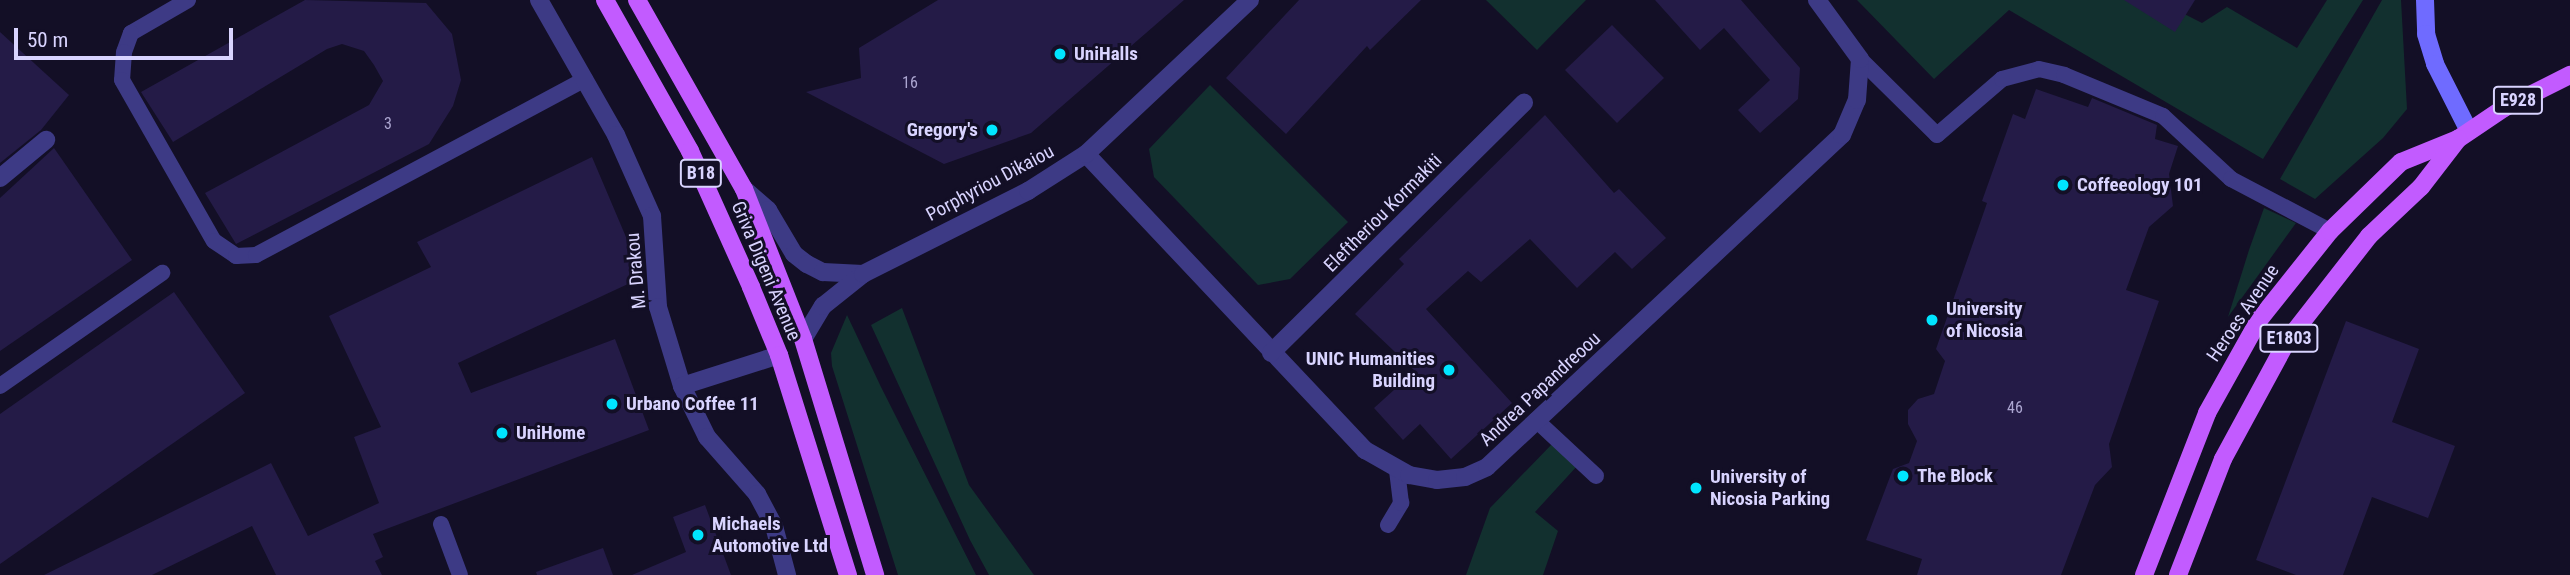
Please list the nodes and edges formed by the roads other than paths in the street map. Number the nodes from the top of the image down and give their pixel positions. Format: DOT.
graph roads {
  1 [pos="188,0"];
  2 [pos="539,0"];
  3 [pos="605,0"];
  4 [pos="637,0"];
  5 [pos="1250,0"];
  6 [pos="1817,0"];
  7 [pos="2425,0"];
  8 [pos="1860,59"];
  9 [pos="2570,75"];
  10 [pos="584,79"];
  11 [pos="1524,103"];
  12 [pos="2464,135"];
  13 [pos="46,140"];
  14 [pos="1086,154"];
  15 [pos="0,178"];
  16 [pos="744,189"];
  17 [pos="2330,230"];
  18 [pos="162,273"];
  19 [pos="863,274"];
  20 [pos="803,339"];
  21 [pos="1271,353"];
  22 [pos="779,355"];
  23 [pos="0,386"];
  24 [pos="682,386"];
  25 [pos="1536,420"];
  26 [pos="1397,470"];
  27 [pos="1596,477"];
  28 [pos="441,524"];
  29 [pos="1388,525"];
  30 [pos="460,575"];
  31 [pos="787,575"];
  32 [pos="848,575"];
  33 [pos="875,575"];
  34 [pos="2144,575"];
  35 [pos="2178,575"];
  1 -- 10 [label="lane"];
  2 -- 10 [label="street, M. Drakou"];
  3 -- 22 [label="main road, Griva Digeni Avenue / B18"];
  4 -- 16 [label="main road, Griva Digeni Avenue / B18"];
  5 -- 14 [label="street, Porphyriou Dikaiou"];
  6 -- 8 [label="street"];
  7 -- 12 [label="main road"];
  8 -- 17 [label="lane"];
  8 -- 25 [label="street, Andrea Papandreoou"];
  9 -- 12 [label="main road, Heroes Avenue / E928"];
  10 -- 24 [label="street, M. Drakou"];
  11 -- 21 [label="street, Eleftheriou Kormakiti"];
  12 -- 17 [label="main road, Heroes Avenue / E1803"];
  12 -- 35 [label="main road, Heroes Avenue / E1803"];
  13 -- 15 [label="street"];
  14 -- 19 [label="street, Porphyriou Dikaiou"];
  14 -- 21 [label="street, Andrea Papandreoou"];
  16 -- 19 [label="street, Porphyriou Dikaiou"];
  16 -- 20 [label="main road, Griva Digeni Avenue / B18"];
  17 -- 34 [label="main road, Heroes Avenue / E1803"];
  18 -- 23 [label="lane"];
  19 -- 20 [label="street, Porphyriou Dikaiou"];
  20 -- 33 [label="main road, Griva Digeni Avenue / B18"];
  21 -- 26 [label="street, Andrea Papandreoou"];
  22 -- 24 [label="street"];
  22 -- 32 [label="main road, Griva Digeni Avenue / B18"];
  24 -- 31 [label="street, M. Drakou"];
  25 -- 26 [label="street, Andrea Papandreoou"];
  25 -- 27 [label="lane"];
  26 -- 29 [label="lane"];
  28 -- 30 [label="lane"];
}
